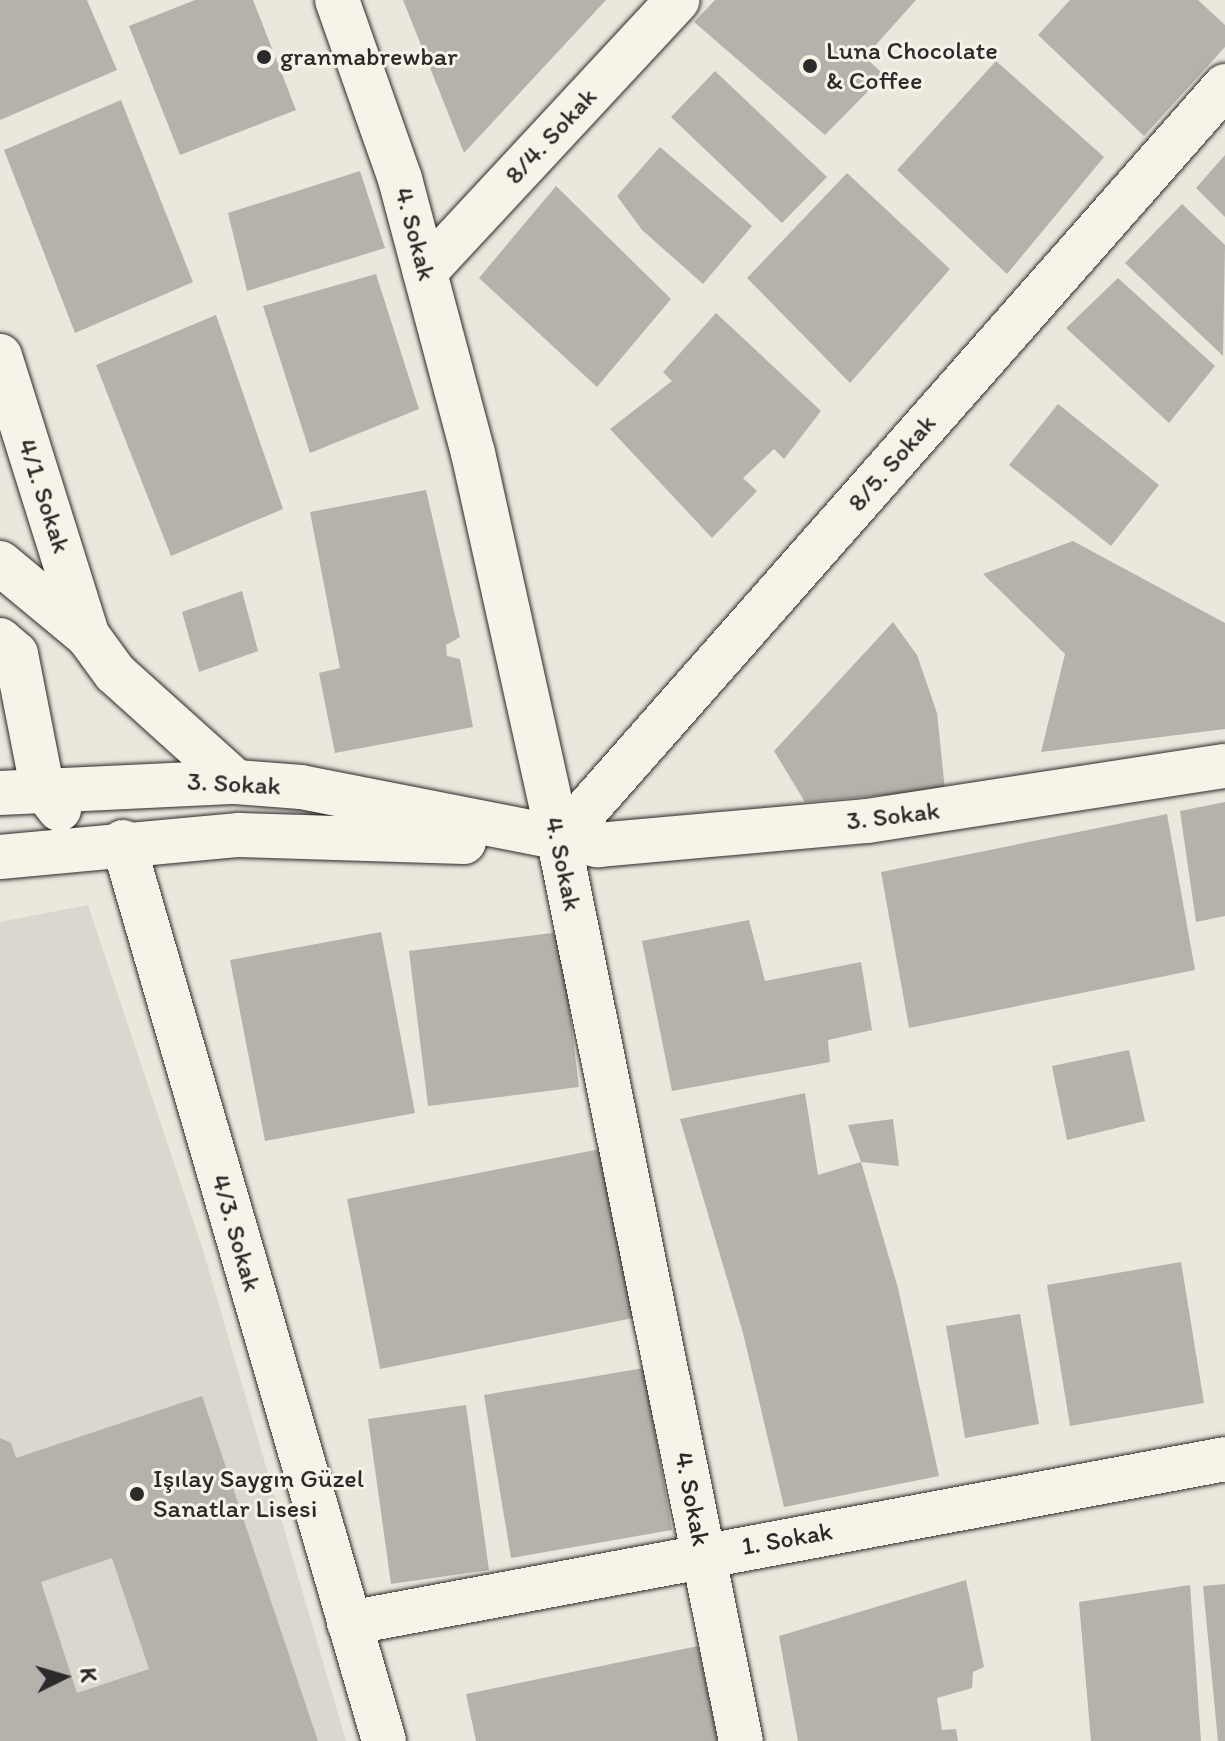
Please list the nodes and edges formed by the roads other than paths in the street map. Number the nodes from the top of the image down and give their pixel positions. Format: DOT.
graph roads {
  1 [pos="337,0"];
  2 [pos="678,0"];
  3 [pos="1225,86"];
  4 [pos="425,272"];
  5 [pos="0,356"];
  6 [pos="0,563"];
  7 [pos="88,636"];
  8 [pos="0,640"];
  9 [pos="1225,766"];
  10 [pos="236,782"];
  11 [pos="21,790"];
  12 [pos="559,841"];
  13 [pos="123,842"];
  14 [pos="0,857"];
  15 [pos="1225,1459"];
  16 [pos="703,1555"];
  17 [pos="349,1623"];
  18 [pos="384,1741"];
  19 [pos="741,1741"];
  1 -- 4 [label="street, 4. Sokak"];
  2 -- 4 [label="street, 8/4. Sokak"];
  3 -- 12 [label="street, 8/5. Sokak"];
  4 -- 12 [label="street, 4. Sokak"];
  5 -- 7 [label="street, 4/1. Sokak"];
  6 -- 7 [label="street"];
  7 -- 10 [label="street"];
  8 -- 11 [label="street"];
  9 -- 12 [label="street, 3. Sokak"];
  10 -- 11 [label="street, 3. Sokak"];
  10 -- 12 [label="street, 3. Sokak"];
  11 -- 13 [label="street"];
  12 -- 13 [label="street, 3. Sokak"];
  12 -- 16 [label="street, 4. Sokak"];
  13 -- 14 [label="street, 3. Sokak"];
  13 -- 17 [label="street, 4/3. Sokak"];
  15 -- 16 [label="street, 1. Sokak"];
  16 -- 17 [label="street, 1. Sokak"];
  16 -- 19 [label="street, 4. Sokak"];
  17 -- 18 [label="street, 4/3. Sokak"];
}
